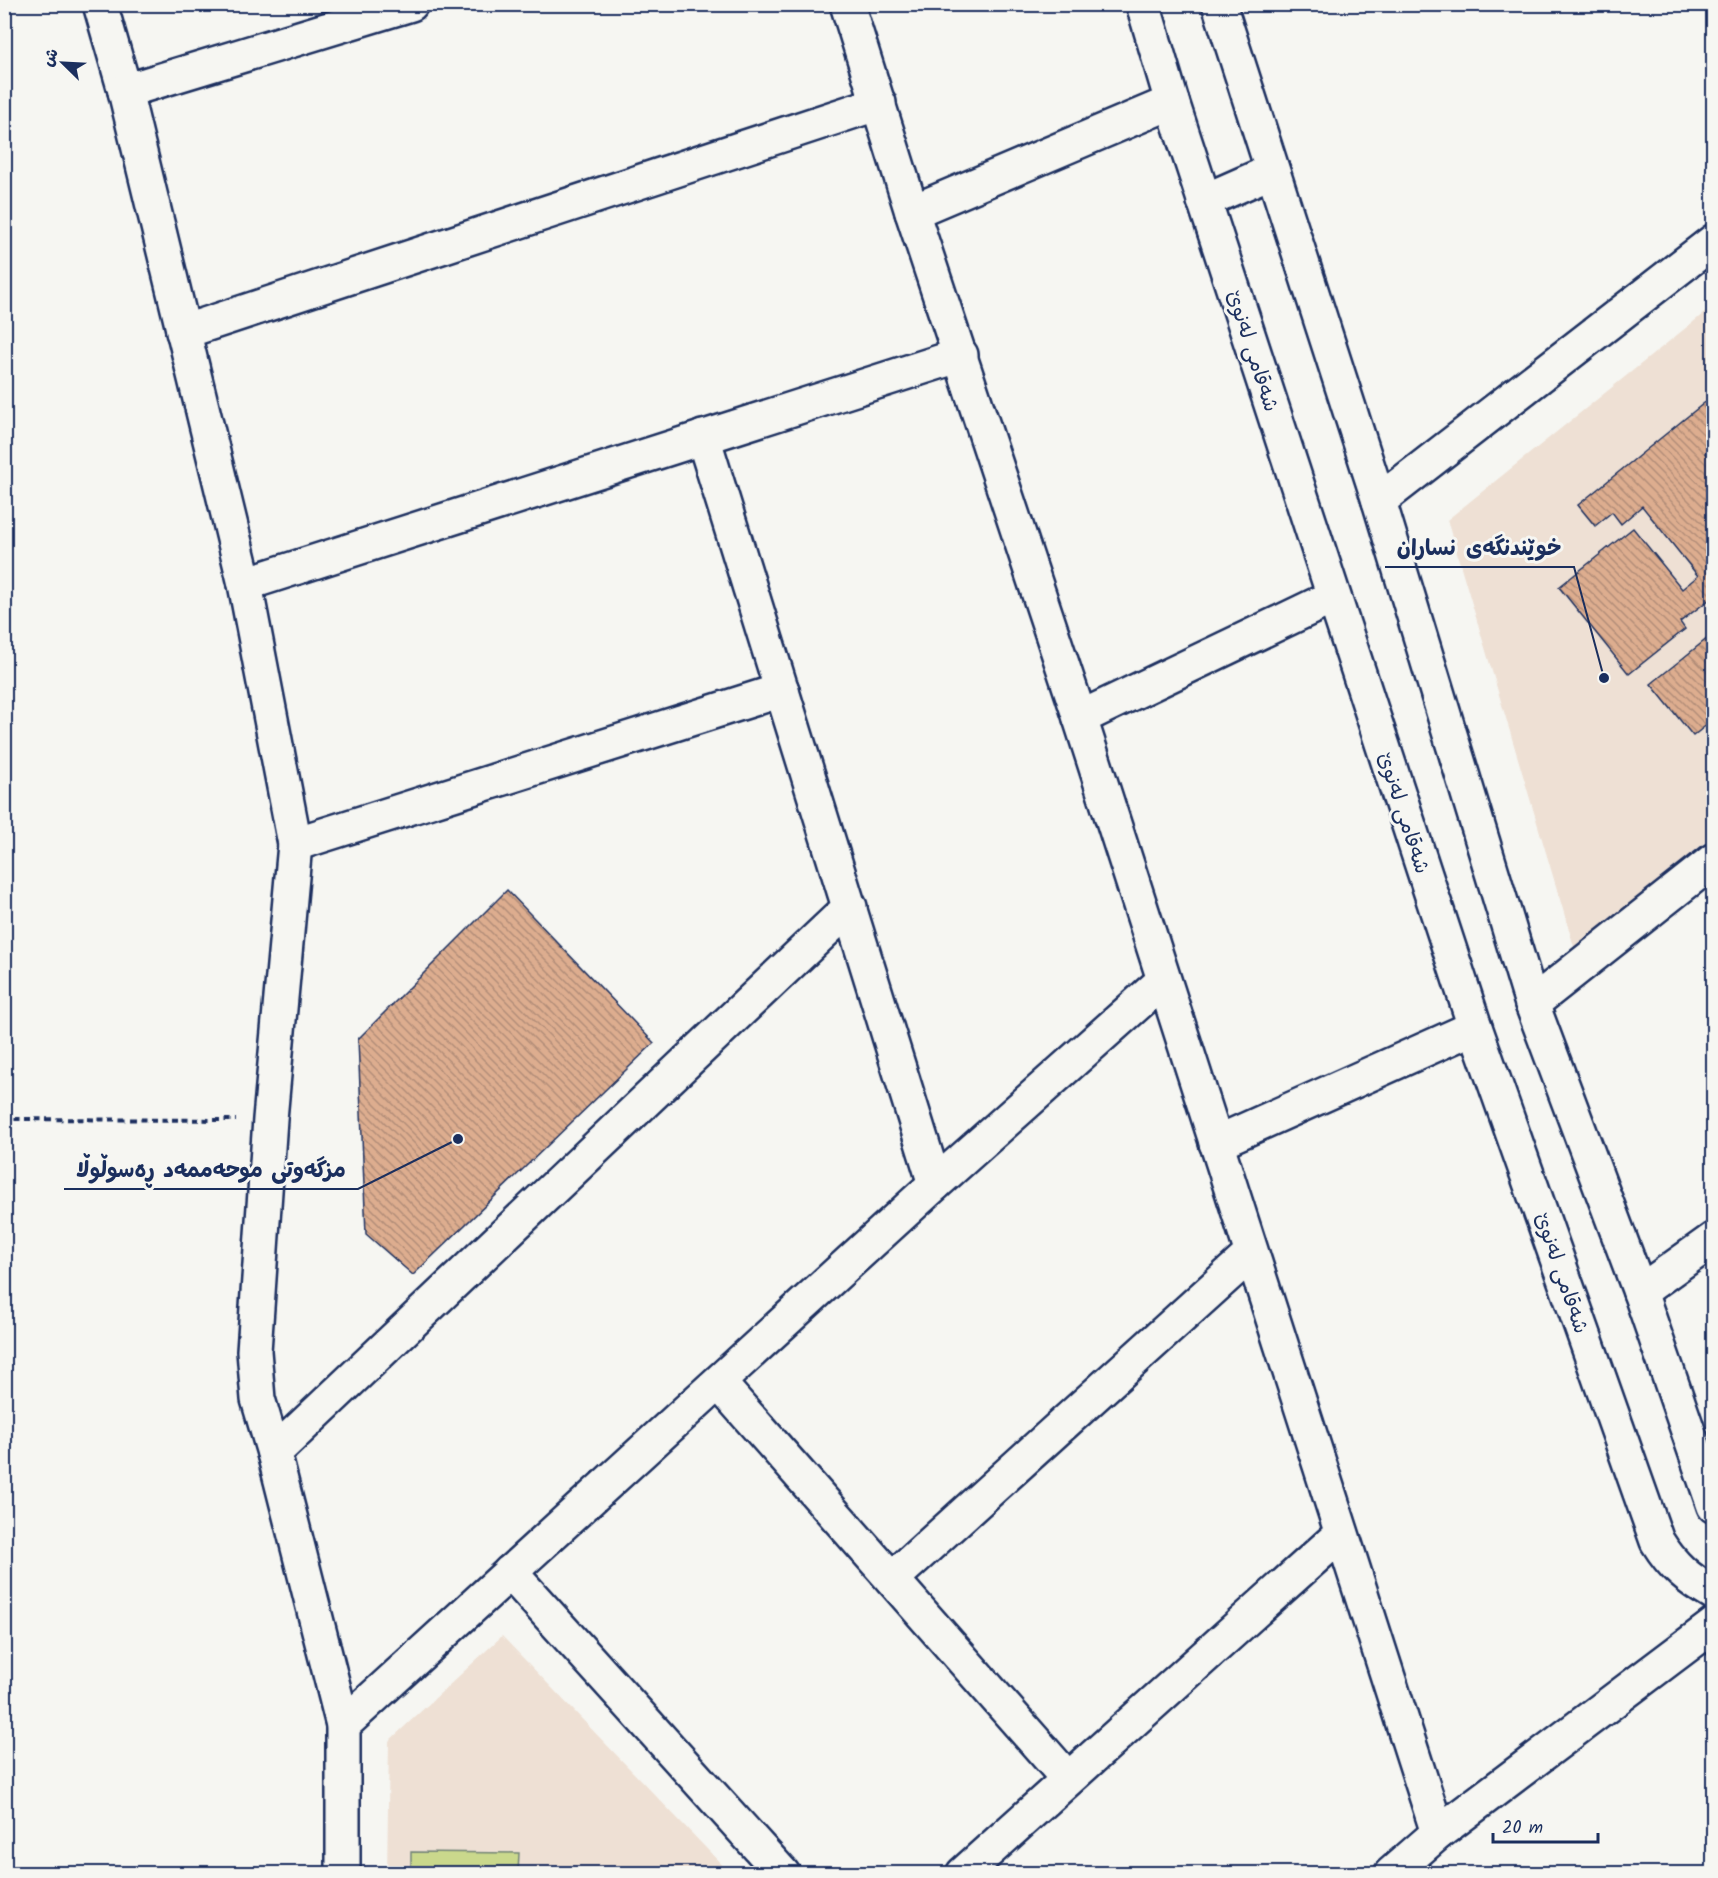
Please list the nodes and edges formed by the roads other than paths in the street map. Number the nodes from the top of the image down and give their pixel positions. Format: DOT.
graph roads {
  1 [pos="100,4"];
  2 [pos="411,4"];
  3 [pos="847,4"];
  4 [pos="1143,4"];
  5 [pos="1219,4"];
  6 [pos="125,91"];
  7 [pos="1172,102"];
  8 [pos="879,103"];
  9 [pos="1272,171"];
  10 [pos="1204,201"];
  11 [pos="912,212"];
  12 [pos="1713,241"];
  13 [pos="183,332"];
  14 [pos="961,355"];
  15 [pos="703,437"];
  16 [pos="1379,501"];
  17 [pos="244,584"];
  18 [pos="1333,597"];
  19 [pos="782,690"];
  20 [pos="1080,718"];
  21 [pos="295,844"];
  22 [pos="1713,860"];
  23 [pos="850,907"];
  24 [pos="1163,981"];
  25 [pos="1532,1004"];
  26 [pos="1474,1026"];
  27 [pos="1216,1143"];
  28 [pos="935,1184"];
  29 [pos="1713,1239"];
  30 [pos="1251,1254"];
  31 [pos="1640,1292"];
  32 [pos="719,1383"];
  33 [pos="274,1454"];
  34 [pos="1713,1506"];
  35 [pos="1341,1534"];
  36 [pos="510,1572"];
  37 [pos="892,1579"];
  38 [pos="1713,1594"];
  39 [pos="1713,1625"];
  40 [pos="343,1725"];
  41 [pos="1068,1779"];
  42 [pos="1438,1833"];
  43 [pos="343,1874"];
  44 [pos="783,1874"];
  45 [pos="963,1874"];
  46 [pos="1391,1874"];
  1 -- 6 [label="street"];
  2 -- 6 [label="street"];
  3 -- 8 [label="street"];
  4 -- 7 [label="street, شەقامی لەنوێ"];
  5 -- 9 [label="street"];
  6 -- 13 [label="street"];
  7 -- 10 [label="street, شەقامی لەنوێ"];
  7 -- 11 [label="street"];
  8 -- 11 [label="street"];
  8 -- 13 [label="street"];
  9 -- 10 [label="street"];
  9 -- 16 [label="street"];
  10 -- 18 [label="street, شەقامی لەنوێ"];
  11 -- 14 [label="street"];
  12 -- 16 [label="street"];
  13 -- 17 [label="street"];
  14 -- 15 [label="street"];
  14 -- 20 [label="street"];
  15 -- 17 [label="street"];
  15 -- 19 [label="street"];
  16 -- 25 [label="street"];
  17 -- 21 [label="street"];
  18 -- 20 [label="street"];
  18 -- 26 [label="street, شەقامی لەنوێ"];
  19 -- 21 [label="street"];
  19 -- 23 [label="street"];
  20 -- 24 [label="street"];
  21 -- 33 [label="street"];
  22 -- 25 [label="street"];
  23 -- 28 [label="street"];
  23 -- 33 [label="street"];
  24 -- 27 [label="street"];
  24 -- 28 [label="street"];
  25 -- 31 [label="street"];
  26 -- 27 [label="street"];
  26 -- 38 [label="street, شەقامی لەنوێ"];
  27 -- 30 [label="street"];
  28 -- 32 [label="street"];
  29 -- 31 [label="street"];
  30 -- 35 [label="street"];
  30 -- 37 [label="street"];
  31 -- 34 [label="street"];
  32 -- 36 [label="street"];
  32 -- 37 [label="street"];
  33 -- 40 [label="street"];
  35 -- 41 [label="street"];
  35 -- 42 [label="street"];
  36 -- 40 [label="street"];
  36 -- 44 [label="street"];
  37 -- 41 [label="street"];
  39 -- 42 [label="street"];
  40 -- 43 [label="street"];
  41 -- 45 [label="street"];
  42 -- 46 [label="street"];
}
